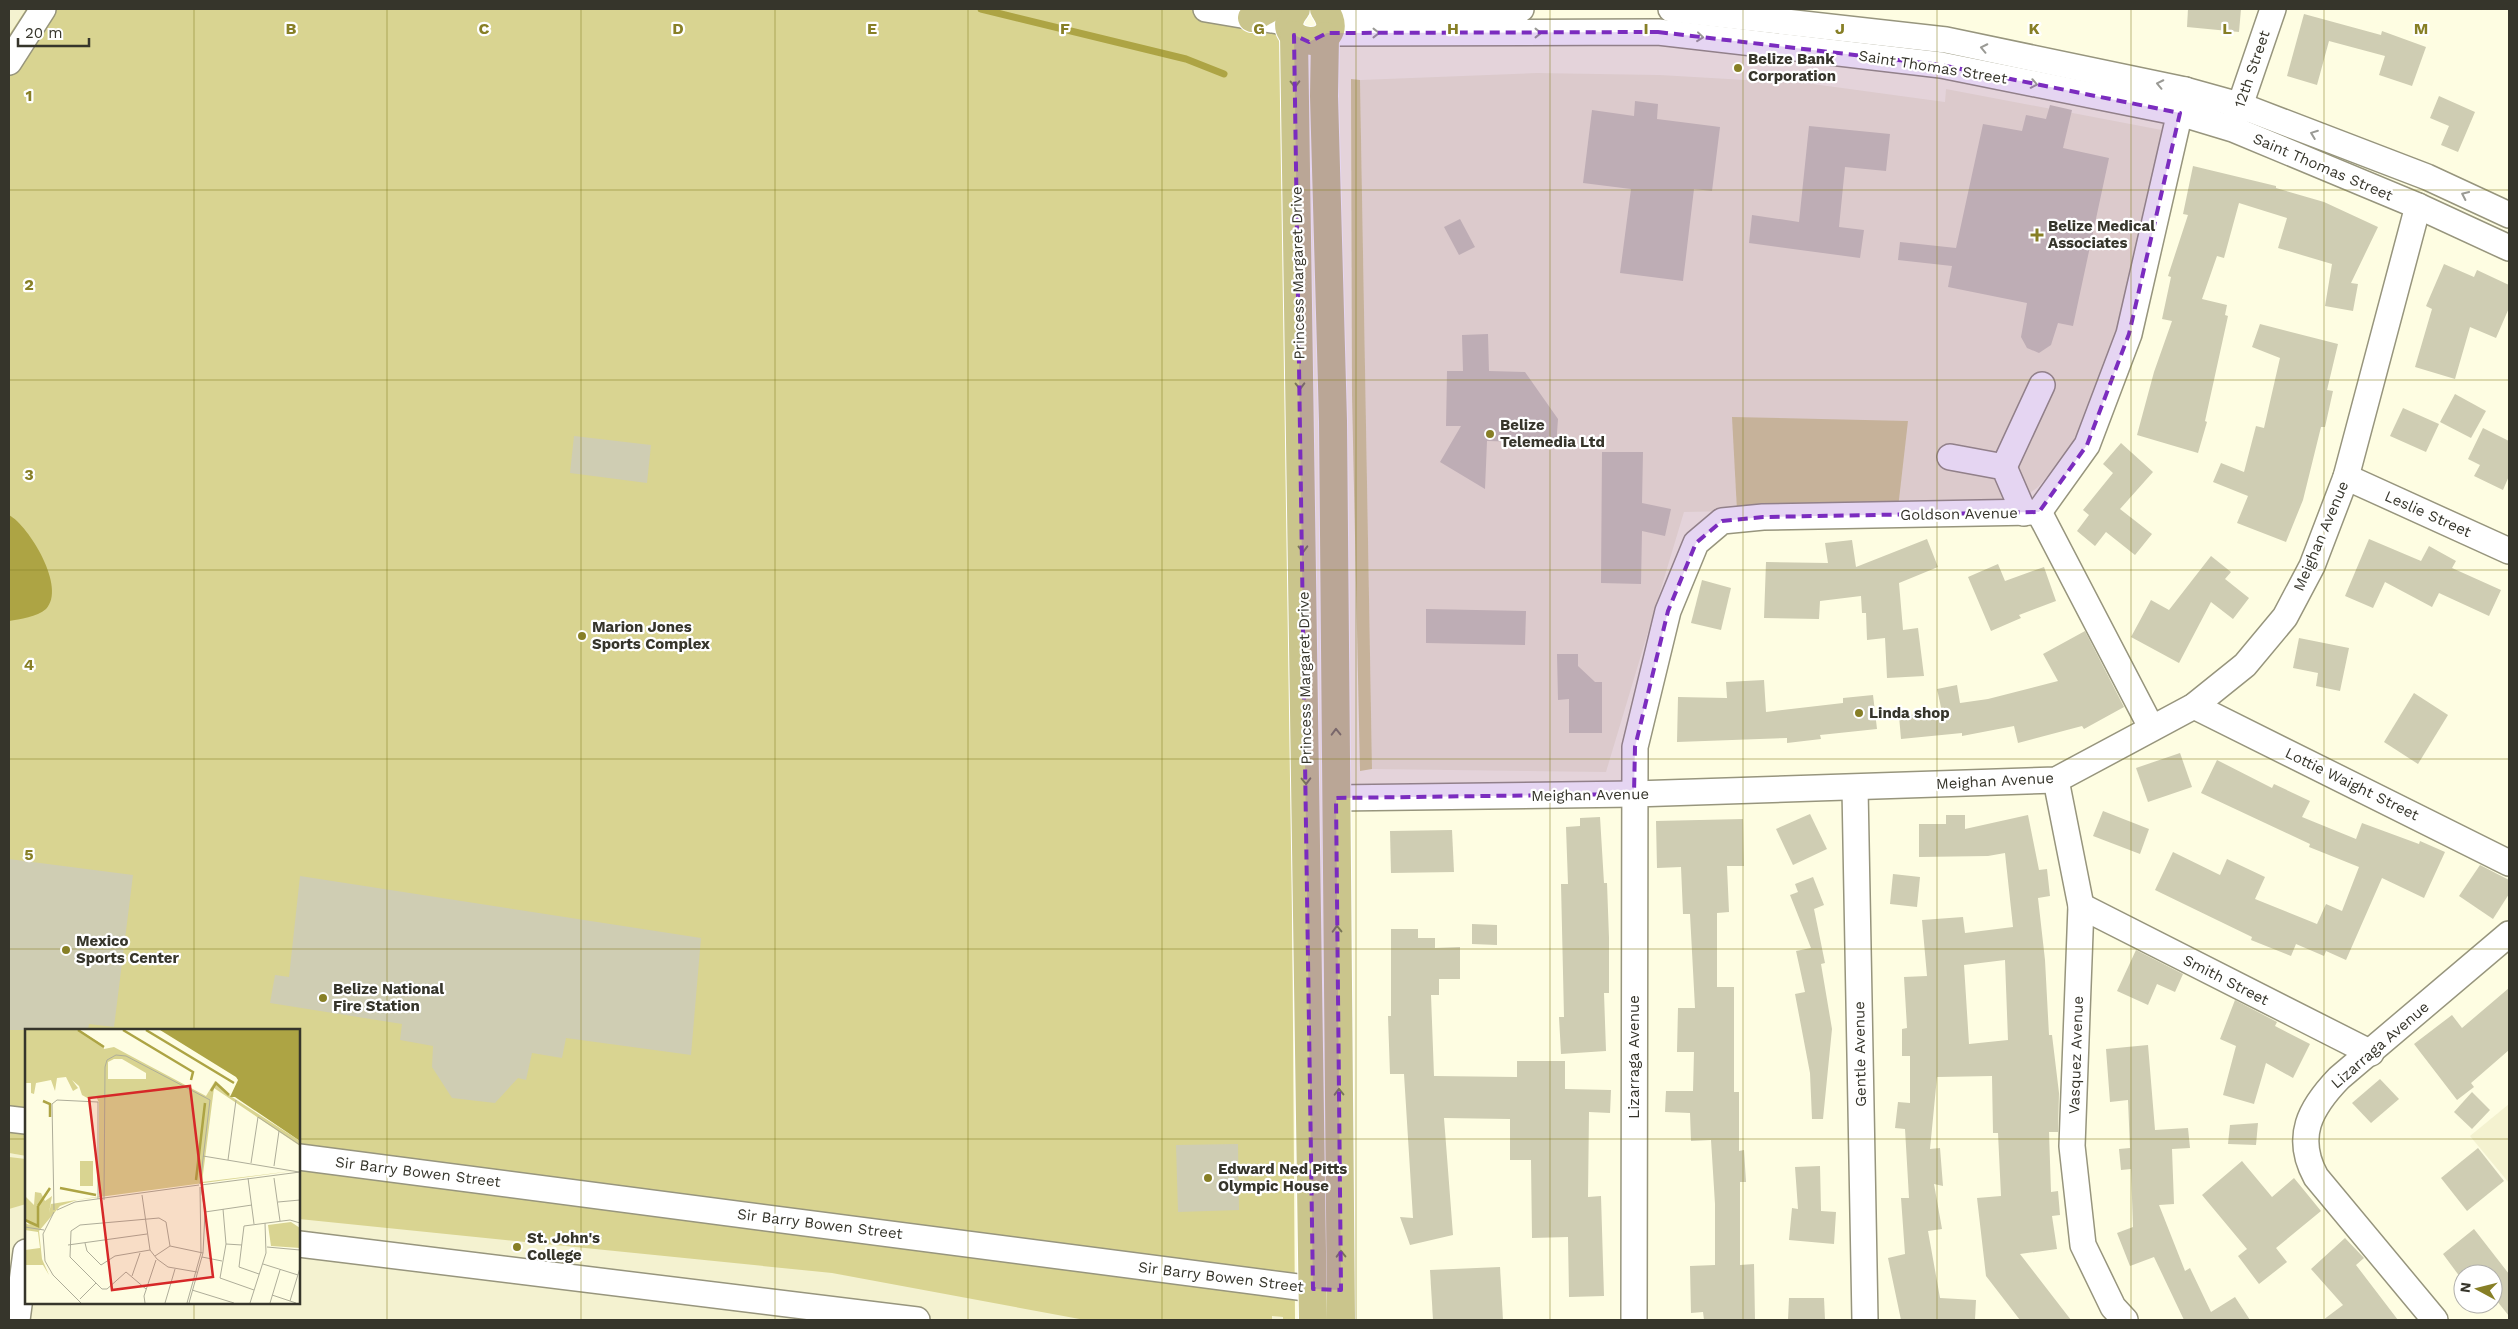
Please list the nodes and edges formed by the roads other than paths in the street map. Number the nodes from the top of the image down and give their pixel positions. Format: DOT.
graph roads {
  1 [pos="43,9"];
  2 [pos="1206,9"];
  3 [pos="1521,9"];
  4 [pos="1671,9"];
  5 [pos="2273,9"];
  6 [pos="1280,19"];
  7 [pos="1325,22"];
  8 [pos="1763,31"];
  9 [pos="9,62"];
  10 [pos="2183,101"];
  11 [pos="2240,105"];
  12 [pos="2233,129"];
  13 [pos="2418,206"];
  14 [pos="2509,215"];
  15 [pos="2509,248"];
  16 [pos="2042,385"];
  17 [pos="1950,457"];
  18 [pos="2004,467"];
  19 [pos="2346,476"];
  20 [pos="2031,512"];
  21 [pos="2509,550"];
  22 [pos="2194,706"];
  23 [pos="2152,728"];
  24 [pos="2056,780"];
  25 [pos="1855,788"];
  26 [pos="1634,794"];
  27 [pos="1336,798"];
  28 [pos="2509,863"];
  29 [pos="2081,906"];
  30 [pos="2509,934"];
  31 [pos="2371,1053"];
  32 [pos="9,1119"];
  33 [pos="25,1121"];
  34 [pos="300,1157"];
  35 [pos="300,1244"];
  36 [pos="25,1260"];
  37 [pos="1313,1289"];
  38 [pos="1341,1290"];
  39 [pos="17,1320"];
  40 [pos="917,1320"];
  41 [pos="1313,1320"];
  42 [pos="1341,1320"];
  43 [pos="1634,1320"];
  44 [pos="1865,1320"];
  45 [pos="2125,1320"];
  46 [pos="2435,1320"];
  1 -- 9 [label="street"];
  2 -- 6 [label="street"];
  3 -- 7 [label="street"];
  4 -- 8 [label="street, Saint Thomas Street"];
  5 -- 11 [label="street, 12th Street"];
  6 -- 7 [label="main road"];
  6 -- 37 [label="main road, Princess Margaret Drive, one-way"];
  7 -- 8 [label="street, Saint Thomas Street, one-way"];
  27 -- 7 [label="main road, Princess Margaret Drive, one-way"];
  8 -- 10 [label="street, Saint Thomas Street"];
  10 -- 11 [label="street, Saint Thomas Street"];
  10 -- 12 [label="street, Saint Thomas Street"];
  10 -- 20 [label="street, Goldson Avenue"];
  11 -- 12 [label="street, 12th Street"];
  14 -- 11 [label="street, Saint Thomas Street, one-way"];
  12 -- 13 [label="street, Saint Thomas Street"];
  13 -- 15 [label="street, Saint Thomas Street"];
  13 -- 19 [label="street, Meighan Avenue"];
  16 -- 18 [label="street"];
  17 -- 18 [label="street"];
  18 -- 20 [label="street"];
  19 -- 21 [label="street, Leslie Street"];
  19 -- 22 [label="street, Meighan Avenue"];
  20 -- 23 [label="street"];
  20 -- 26 [label="street, Goldson Avenue"];
  22 -- 23 [label="street, Meighan Avenue"];
  22 -- 28 [label="street, Lottie Waight Street"];
  23 -- 24 [label="street, Meighan Avenue"];
  24 -- 25 [label="street, Meighan Avenue"];
  24 -- 29 [label="street, Vasquez Avenue"];
  25 -- 26 [label="street, Meighan Avenue"];
  25 -- 44 [label="street, Gentle Avenue"];
  26 -- 27 [label="street, Meighan Avenue"];
  26 -- 43 [label="street, Lizarraga Avenue"];
  38 -- 27 [label="main road, Princess Margaret Drive, one-way"];
  29 -- 31 [label="street, Smith Street"];
  29 -- 45 [label="street, Vasquez Avenue"];
  30 -- 31 [label="street, Lizarraga Avenue"];
  31 -- 46 [label="street, Lizarraga Avenue"];
  32 -- 33 [label="street"];
  34 -- 37 [label="street, Sir Barry Bowen Street"];
  35 -- 40 [label="street"];
  36 -- 39 [label="street"];
  37 -- 38 [label="street, Sir Barry Bowen Street"];
  37 -- 41 [label="main road, Princess Margaret Drive"];
  38 -- 42 [label="main road, Princess Margaret Drive"];
}
